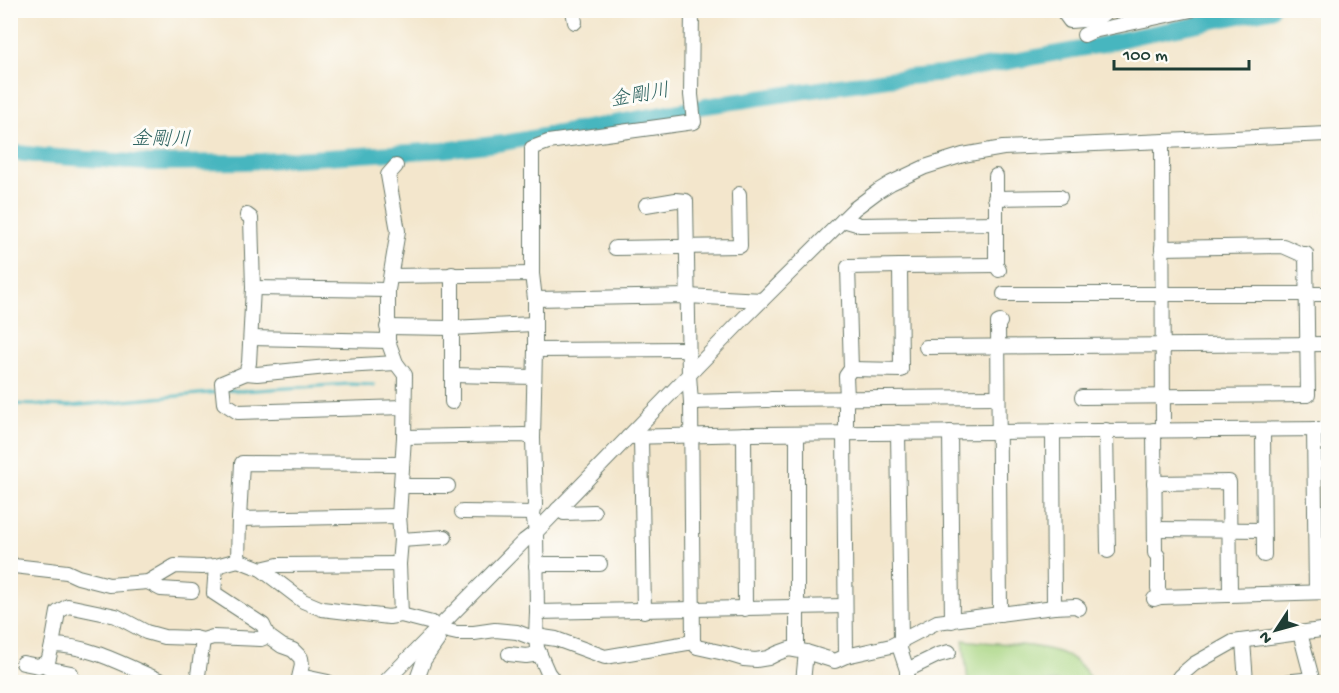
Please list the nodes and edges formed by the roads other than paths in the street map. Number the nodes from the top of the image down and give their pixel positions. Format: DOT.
graph roads {
  1 [pos="692,10"];
  2 [pos="1062,10"];
  3 [pos="1109,10"];
  4 [pos="1116,10"];
  5 [pos="1191,10"];
  6 [pos="1158,14"];
  7 [pos="1127,24"];
  8 [pos="1084,35"];
  9 [pos="1329,134"];
  10 [pos="1162,142"];
  11 [pos="396,166"];
  12 [pos="996,176"];
  13 [pos="739,194"];
  14 [pos="1060,197"];
  15 [pos="996,198"];
  16 [pos="646,205"];
  17 [pos="247,215"];
  18 [pos="843,220"];
  19 [pos="996,223"];
  20 [pos="615,248"];
  21 [pos="687,248"];
  22 [pos="1162,248"];
  23 [pos="900,266"];
  24 [pos="452,274"];
  25 [pos="532,274"];
  26 [pos="391,276"];
  27 [pos="253,288"];
  28 [pos="388,290"];
  29 [pos="1004,294"];
  30 [pos="1163,294"];
  31 [pos="1307,294"];
  32 [pos="1329,294"];
  33 [pos="687,296"];
  34 [pos="535,299"];
  35 [pos="762,300"];
  36 [pos="1000,322"];
  37 [pos="534,324"];
  38 [pos="387,327"];
  39 [pos="452,328"];
  40 [pos="251,338"];
  41 [pos="388,341"];
  42 [pos="1329,344"];
  43 [pos="1308,345"];
  44 [pos="1163,346"];
  45 [pos="926,347"];
  46 [pos="998,347"];
  47 [pos="688,349"];
  48 [pos="535,350"];
  49 [pos="396,363"];
  50 [pos="851,369"];
  51 [pos="246,373"];
  52 [pos="452,375"];
  53 [pos="689,375"];
  54 [pos="534,377"];
  55 [pos="1164,396"];
  56 [pos="998,397"];
  57 [pos="1082,397"];
  58 [pos="846,398"];
  59 [pos="452,402"];
  60 [pos="691,402"];
  61 [pos="404,407"];
  62 [pos="1322,429"];
  63 [pos="1106,430"];
  64 [pos="1159,430"];
  65 [pos="1263,430"];
  66 [pos="999,431"];
  67 [pos="1053,431"];
  68 [pos="898,432"];
  69 [pos="950,432"];
  70 [pos="845,433"];
  71 [pos="744,434"];
  72 [pos="797,434"];
  73 [pos="691,435"];
  74 [pos="404,437"];
  75 [pos="634,437"];
  76 [pos="533,438"];
  77 [pos="402,464"];
  78 [pos="1154,483"];
  79 [pos="402,486"];
  80 [pos="448,486"];
  81 [pos="558,509"];
  82 [pos="462,512"];
  83 [pos="594,512"];
  84 [pos="533,513"];
  85 [pos="399,516"];
  86 [pos="240,519"];
  87 [pos="1155,529"];
  88 [pos="1230,530"];
  89 [pos="1263,530"];
  90 [pos="536,532"];
  91 [pos="445,537"];
  92 [pos="401,540"];
  93 [pos="1108,551"];
  94 [pos="1264,555"];
  95 [pos="238,560"];
  96 [pos="10,562"];
  97 [pos="399,564"];
  98 [pos="600,564"];
  99 [pos="216,566"];
  100 [pos="536,566"];
  101 [pos="261,568"];
  102 [pos="148,582"];
  103 [pos="192,591"];
  104 [pos="1322,592"];
  105 [pos="1230,595"];
  106 [pos="845,606"];
  107 [pos="797,608"];
  108 [pos="1054,608"];
  109 [pos="1079,608"];
  110 [pos="745,609"];
  111 [pos="692,610"];
  112 [pos="644,611"];
  113 [pos="537,612"];
  114 [pos="1000,614"];
  115 [pos="401,615"];
  116 [pos="952,621"];
  117 [pos="439,629"];
  118 [pos="1329,629"];
  119 [pos="1300,633"];
  120 [pos="267,636"];
  121 [pos="536,636"];
  122 [pos="203,640"];
  123 [pos="901,641"];
  124 [pos="693,642"];
  125 [pos="1243,642"];
  126 [pos="52,645"];
  127 [pos="801,651"];
  128 [pos="949,652"];
  129 [pos="509,654"];
  130 [pos="540,654"];
  131 [pos="846,656"];
  132 [pos="23,663"];
  133 [pos="43,664"];
  134 [pos="71,673"];
  135 [pos="907,676"];
  136 [pos="299,679"];
  137 [pos="1312,681"];
  138 [pos="164,682"];
  139 [pos="197,682"];
  140 [pos="328,682"];
  141 [pos="385,682"];
  142 [pos="416,682"];
  143 [pos="555,682"];
  144 [pos="803,682"];
  145 [pos="1176,682"];
  146 [pos="1246,682"];
  147 [pos="1285,682"];
  1 -- 25 [label="street"];
  2 -- 3 [label="street"];
  4 -- 7 [label="street"];
  5 -- 6 [label="street"];
  6 -- 7 [label="street"];
  7 -- 8 [label="street"];
  9 -- 10 [label="street"];
  10 -- 18 [label="street"];
  10 -- 22 [label="street"];
  11 -- 26 [label="street"];
  12 -- 15 [label="street"];
  13 -- 21 [label="street"];
  14 -- 15 [label="street"];
  15 -- 19 [label="street"];
  16 -- 21 [label="street"];
  17 -- 27 [label="street"];
  18 -- 19 [label="street"];
  18 -- 35 [label="street"];
  19 -- 23 [label="street"];
  20 -- 21 [label="street"];
  21 -- 33 [label="street"];
  22 -- 30 [label="street"];
  22 -- 31 [label="street"];
  23 -- 50 [label="street"];
  23 -- 50 [label="street"];
  24 -- 25 [label="street"];
  24 -- 26 [label="street"];
  24 -- 39 [label="street"];
  25 -- 34 [label="street"];
  26 -- 28 [label="street"];
  27 -- 28 [label="street"];
  27 -- 40 [label="street"];
  28 -- 38 [label="street"];
  29 -- 30 [label="street"];
  30 -- 31 [label="street"];
  30 -- 44 [label="street"];
  31 -- 32 [label="street"];
  31 -- 43 [label="street"];
  33 -- 34 [label="street"];
  33 -- 35 [label="street"];
  33 -- 47 [label="street"];
  34 -- 37 [label="street"];
  35 -- 53 [label="street"];
  36 -- 46 [label="street"];
  37 -- 39 [label="street"];
  37 -- 48 [label="street"];
  38 -- 39 [label="street"];
  38 -- 41 [label="street"];
  39 -- 52 [label="street"];
  40 -- 41 [label="street"];
  40 -- 51 [label="street"];
  41 -- 49 [label="street"];
  42 -- 43 [label="street"];
  43 -- 44 [label="street"];
  43 -- 55 [label="street"];
  44 -- 46 [label="street"];
  44 -- 55 [label="street"];
  45 -- 46 [label="street"];
  46 -- 56 [label="street"];
  47 -- 48 [label="street"];
  47 -- 53 [label="street"];
  48 -- 54 [label="street"];
  49 -- 51 [label="street"];
  49 -- 61 [label="street"];
  50 -- 58 [label="street"];
  51 -- 61 [label="street"];
  52 -- 54 [label="street"];
  52 -- 59 [label="street"];
  53 -- 60 [label="street"];
  53 -- 75 [label="street"];
  54 -- 76 [label="street"];
  55 -- 57 [label="street"];
  55 -- 64 [label="street"];
  56 -- 58 [label="street"];
  56 -- 66 [label="street"];
  58 -- 60 [label="street"];
  58 -- 70 [label="street"];
  60 -- 73 [label="street"];
  61 -- 74 [label="street"];
  62 -- 65 [label="street"];
  62 -- 104 [label="street"];
  63 -- 64 [label="street"];
  63 -- 67 [label="street"];
  63 -- 93 [label="street"];
  64 -- 65 [label="street"];
  64 -- 78 [label="street"];
  65 -- 89 [label="street"];
  66 -- 67 [label="street"];
  66 -- 69 [label="street"];
  66 -- 114 [label="street"];
  67 -- 108 [label="street"];
  68 -- 69 [label="street"];
  68 -- 70 [label="street"];
  68 -- 123 [label="street"];
  69 -- 116 [label="street"];
  70 -- 72 [label="street"];
  70 -- 106 [label="street"];
  71 -- 72 [label="street"];
  71 -- 73 [label="street"];
  71 -- 110 [label="street"];
  72 -- 107 [label="street"];
  73 -- 75 [label="street"];
  73 -- 111 [label="street"];
  74 -- 76 [label="street"];
  74 -- 77 [label="street"];
  75 -- 81 [label="street"];
  75 -- 112 [label="street"];
  76 -- 84 [label="street"];
  77 -- 79 [label="street"];
  77 -- 86 [label="street"];
  78 -- 87 [label="street"];
  78 -- 88 [label="street"];
  79 -- 80 [label="street"];
  79 -- 85 [label="street"];
  81 -- 83 [label="street"];
  81 -- 90 [label="street"];
  82 -- 84 [label="street"];
  84 -- 90 [label="street"];
  85 -- 86 [label="street"];
  85 -- 92 [label="street"];
  86 -- 95 [label="street"];
  87 -- 88 [label="street"];
  87 -- 105 [label="street"];
  88 -- 89 [label="street"];
  88 -- 105 [label="street"];
  89 -- 94 [label="street"];
  90 -- 100 [label="street"];
  90 -- 117 [label="street"];
  91 -- 92 [label="street"];
  92 -- 97 [label="street"];
  95 -- 99 [label="street"];
  95 -- 101 [label="street"];
  96 -- 102 [label="street"];
  97 -- 101 [label="street"];
  97 -- 115 [label="street"];
  98 -- 100 [label="street"];
  99 -- 102 [label="street"];
  99 -- 120 [label="street"];
  100 -- 113 [label="street"];
  101 -- 115 [label="street"];
  102 -- 103 [label="street"];
  104 -- 105 [label="street"];
  106 -- 107 [label="street"];
  106 -- 131 [label="street"];
  107 -- 110 [label="street"];
  107 -- 127 [label="street"];
  108 -- 109 [label="street"];
  108 -- 114 [label="street"];
  110 -- 111 [label="street"];
  111 -- 112 [label="street"];
  111 -- 124 [label="street"];
  112 -- 113 [label="street"];
  113 -- 121 [label="street"];
  114 -- 116 [label="street"];
  115 -- 117 [label="street"];
  116 -- 123 [label="street"];
  117 -- 121 [label="street"];
  117 -- 141 [label="street"];
  117 -- 142 [label="street"];
  118 -- 119 [label="street"];
  119 -- 125 [label="street"];
  119 -- 137 [label="street"];
  120 -- 122 [label="street"];
  120 -- 136 [label="street"];
  121 -- 124 [label="street"];
  121 -- 130 [label="street"];
  122 -- 126 [label="street"];
  122 -- 139 [label="street"];
  123 -- 131 [label="street"];
  123 -- 135 [label="street"];
  124 -- 127 [label="street"];
  125 -- 145 [label="street"];
  125 -- 146 [label="street"];
  126 -- 133 [label="street"];
  126 -- 138 [label="street"];
  127 -- 131 [label="street"];
  127 -- 144 [label="street"];
  128 -- 135 [label="street"];
  129 -- 130 [label="street"];
  130 -- 143 [label="street"];
  132 -- 133 [label="street"];
  133 -- 134 [label="street"];
  136 -- 140 [label="street"];
  137 -- 147 [label="street"];
}
